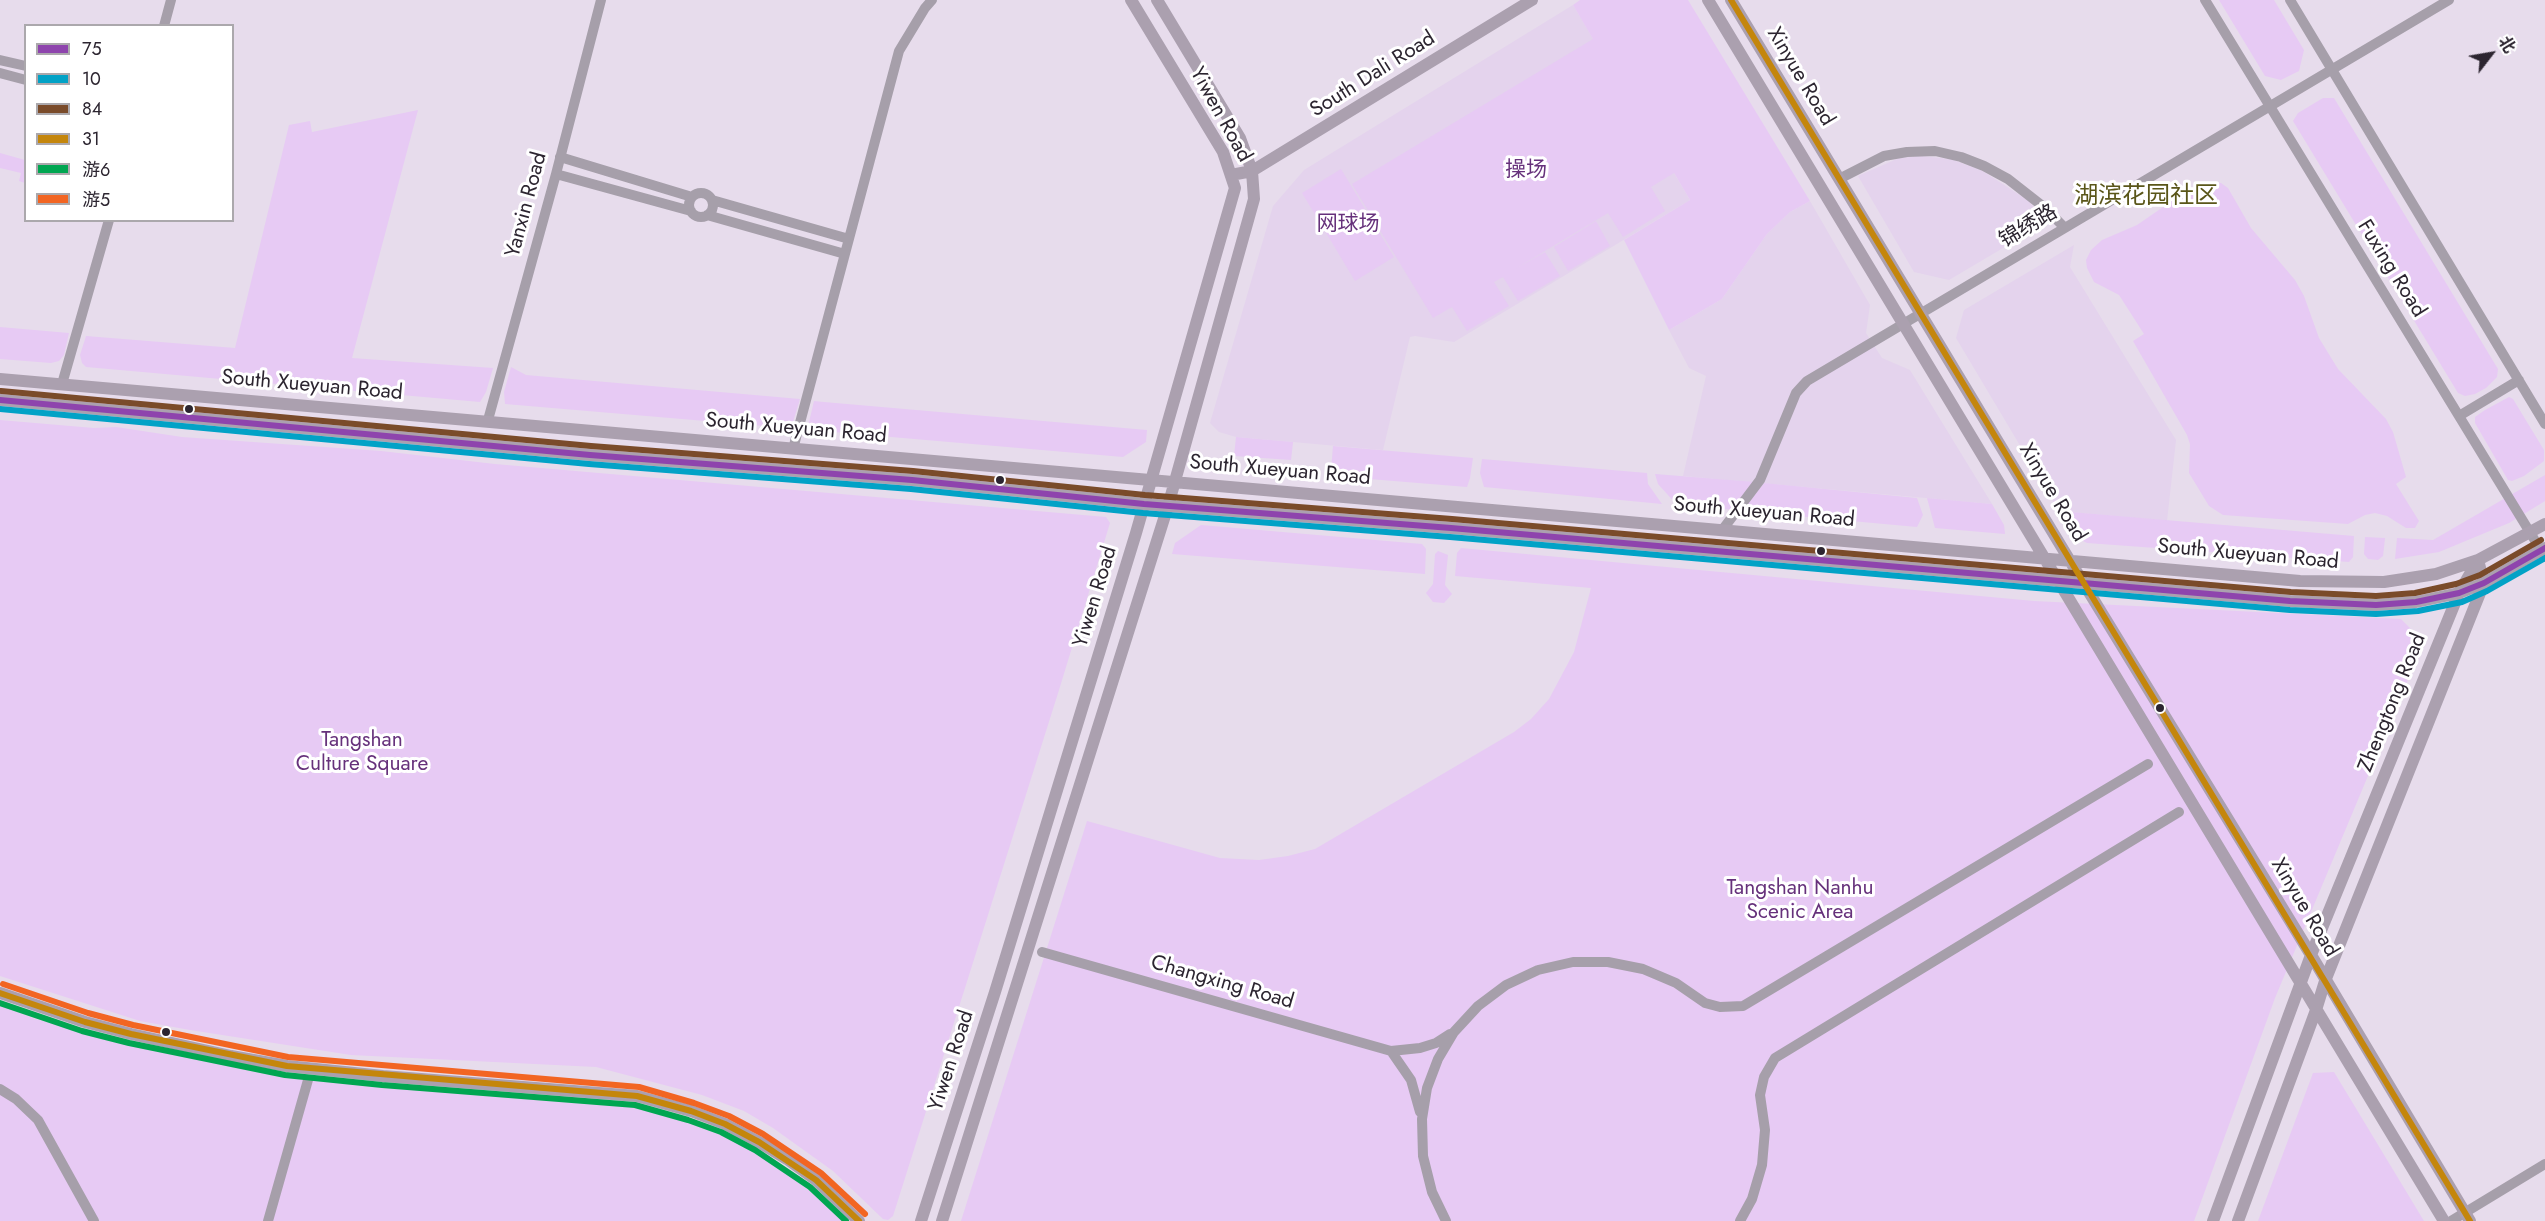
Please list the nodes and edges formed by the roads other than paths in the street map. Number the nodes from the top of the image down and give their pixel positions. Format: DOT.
graph roads {
  1 [pos="171,0"];
  2 [pos="601,0"];
  3 [pos="932,0"];
  4 [pos="1131,0"];
  5 [pos="1157,0"];
  6 [pos="1532,0"];
  7 [pos="1708,0"];
  8 [pos="1731,0"];
  9 [pos="2205,0"];
  10 [pos="2290,0"];
  11 [pos="2449,0"];
  12 [pos="165,24"];
  13 [pos="0,60"];
  14 [pos="24,66"];
  15 [pos="2332,70"];
  16 [pos="0,73"];
  17 [pos="24,79"];
  18 [pos="2269,106"];
  19 [pos="560,157"];
  20 [pos="1252,171"];
  21 [pos="556,174"];
  22 [pos="1231,175"];
  23 [pos="1839,179"];
  24 [pos="692,197"];
  25 [pos="712,200"];
  26 [pos="691,211"];
  27 [pos="707,215"];
  28 [pos="108,222"];
  29 [pos="2065,228"];
  30 [pos="849,239"];
  31 [pos="845,254"];
  32 [pos="1921,314"];
  33 [pos="1903,324"];
  34 [pos="0,379"];
  35 [pos="2519,380"];
  36 [pos="62,384"];
  37 [pos="0,400"];
  38 [pos="2459,416"];
  39 [pos="488,420"];
  40 [pos="2545,424"];
  41 [pos="793,449"];
  42 [pos="1150,481"];
  43 [pos="1175,482"];
  44 [pos="1144,504"];
  45 [pos="1168,506"];
  46 [pos="2545,524"];
  47 [pos="1723,529"];
  48 [pos="2530,533"];
  49 [pos="2544,551"];
  50 [pos="2044,558"];
  51 [pos="2069,560"];
  52 [pos="2478,560"];
  53 [pos="2058,581"];
  54 [pos="2484,583"];
  55 [pos="2084,584"];
  56 [pos="2459,593"];
  57 [pos="2148,764"];
  58 [pos="2179,812"];
  59 [pos="1009,948"];
  60 [pos="1026,952"];
  61 [pos="1042,952"];
  62 [pos="2311,955"];
  63 [pos="2302,981"];
  64 [pos="2325,981"];
  65 [pos="0,993"];
  66 [pos="2316,1010"];
  67 [pos="1454,1032"];
  68 [pos="1391,1051"];
  69 [pos="308,1080"];
  70 [pos="0,1089"];
  71 [pos="1422,1119"];
  72 [pos="2545,1164"];
  73 [pos="2468,1217"];
  74 [pos="94,1221"];
  75 [pos="268,1221"];
  76 [pos="859,1221"];
  77 [pos="921,1221"];
  78 [pos="942,1221"];
  79 [pos="1446,1221"];
  80 [pos="1740,1221"];
  81 [pos="2213,1221"];
  82 [pos="2238,1221"];
  83 [pos="2444,1221"];
  84 [pos="2451,1221"];
  1 -- 12 [label="street"];
  2 -- 19 [label="street, Yanxin Road"];
  3 -- 30 [label="street"];
  4 -- 22 [label="main road, Yiwen Road"];
  5 -- 20 [label="main road, Yiwen Road"];
  6 -- 20 [label="main road, South Dali Road"];
  7 -- 33 [label="main road, Xinyue Road"];
  8 -- 23 [label="main road, Xinyue Road"];
  9 -- 18 [label="street, Fuxing Road"];
  10 -- 15 [label="street"];
  11 -- 15 [label="street, 锦绣路"];
  13 -- 14 [label="street"];
  15 -- 18 [label="street, 锦绣路"];
  15 -- 35 [label="street"];
  16 -- 17 [label="street"];
  18 -- 29 [label="street, 锦绣路"];
  18 -- 38 [label="street, Fuxing Road"];
  19 -- 21 [label="street, Yanxin Road"];
  19 -- 24 [label="street"];
  20 -- 22 [label="main road, South Dali Road"];
  20 -- 43 [label="main road, Yiwen Road"];
  21 -- 26 [label="street"];
  21 -- 39 [label="street, Yanxin Road"];
  22 -- 42 [label="main road, Yiwen Road"];
  23 -- 29 [label="street"];
  23 -- 32 [label="main road, Xinyue Road"];
  24 -- 25 [label="street"];
  24 -- 26 [label="street"];
  25 -- 27 [label="street"];
  25 -- 30 [label="street"];
  26 -- 27 [label="street"];
  27 -- 31 [label="street"];
  28 -- 36 [label="street"];
  29 -- 32 [label="street, 锦绣路"];
  30 -- 31 [label="street"];
  31 -- 41 [label="street"];
  32 -- 33 [label="street, 锦绣路"];
  32 -- 51 [label="main road, Xinyue Road"];
  33 -- 47 [label="street, 锦绣路"];
  33 -- 50 [label="main road, Xinyue Road"];
  34 -- 36 [label="main road, South Xueyuan Road"];
  35 -- 38 [label="street"];
  35 -- 40 [label="street"];
  36 -- 39 [label="main road, South Xueyuan Road"];
  37 -- 44 [label="main road, South Xueyuan Road"];
  38 -- 48 [label="street, Fuxing Road"];
  39 -- 41 [label="main road, South Xueyuan Road"];
  41 -- 42 [label="main road, South Xueyuan Road"];
  42 -- 43 [label="main road, South Xueyuan Road"];
  42 -- 44 [label="main road, Yiwen Road"];
  43 -- 45 [label="main road, Yiwen Road"];
  43 -- 47 [label="main road, South Xueyuan Road"];
  44 -- 45 [label="main road, South Xueyuan Road"];
  44 -- 59 [label="main road, Yiwen Road"];
  45 -- 53 [label="main road, South Xueyuan Road"];
  45 -- 60 [label="main road, Yiwen Road"];
  46 -- 48 [label="main road, South Xueyuan Road"];
  47 -- 50 [label="main road, South Xueyuan Road"];
  48 -- 49 [label="street, Fuxing Road"];
  48 -- 52 [label="main road, South Xueyuan Road"];
  49 -- 54 [label="main road, South Xueyuan Road"];
  50 -- 51 [label="main road, South Xueyuan Road"];
  50 -- 53 [label="main road, Xinyue Road"];
  51 -- 52 [label="main road, South Xueyuan Road"];
  51 -- 55 [label="main road, Xinyue Road"];
  52 -- 54 [label="main road"];
  52 -- 56 [label="main road, Zhengtong Road"];
  53 -- 55 [label="main road, South Xueyuan Road"];
  53 -- 63 [label="main road, Xinyue Road"];
  54 -- 56 [label="main road, South Xueyuan Road"];
  54 -- 64 [label="main road, Zhengtong Road"];
  55 -- 56 [label="main road, South Xueyuan Road"];
  55 -- 62 [label="main road, Xinyue Road"];
  56 -- 62 [label="main road, Zhengtong Road"];
  57 -- 67 [label="street"];
  58 -- 80 [label="street"];
  59 -- 60 [label="main road"];
  59 -- 77 [label="main road, Yiwen Road"];
  60 -- 78 [label="main road, Yiwen Road"];
  61 -- 68 [label="street, Changxing Road"];
  62 -- 63 [label="main road, Zhengtong Road"];
  62 -- 64 [label="main road, Xinyue Road"];
  63 -- 66 [label="main road, Xinyue Road"];
  63 -- 81 [label="main road, Zhengtong Road"];
  64 -- 66 [label="main road, Zhengtong Road"];
  64 -- 73 [label="main road, Xinyue Road"];
  65 -- 76 [label="main road"];
  66 -- 82 [label="main road, Zhengtong Road"];
  66 -- 83 [label="main road, Xinyue Road"];
  67 -- 68 [label="street"];
  67 -- 71 [label="street"];
  68 -- 71 [label="street"];
  69 -- 75 [label="street"];
  70 -- 74 [label="street"];
  71 -- 79 [label="street"];
  72 -- 73 [label="street"];
  73 -- 84 [label="street"];
}
